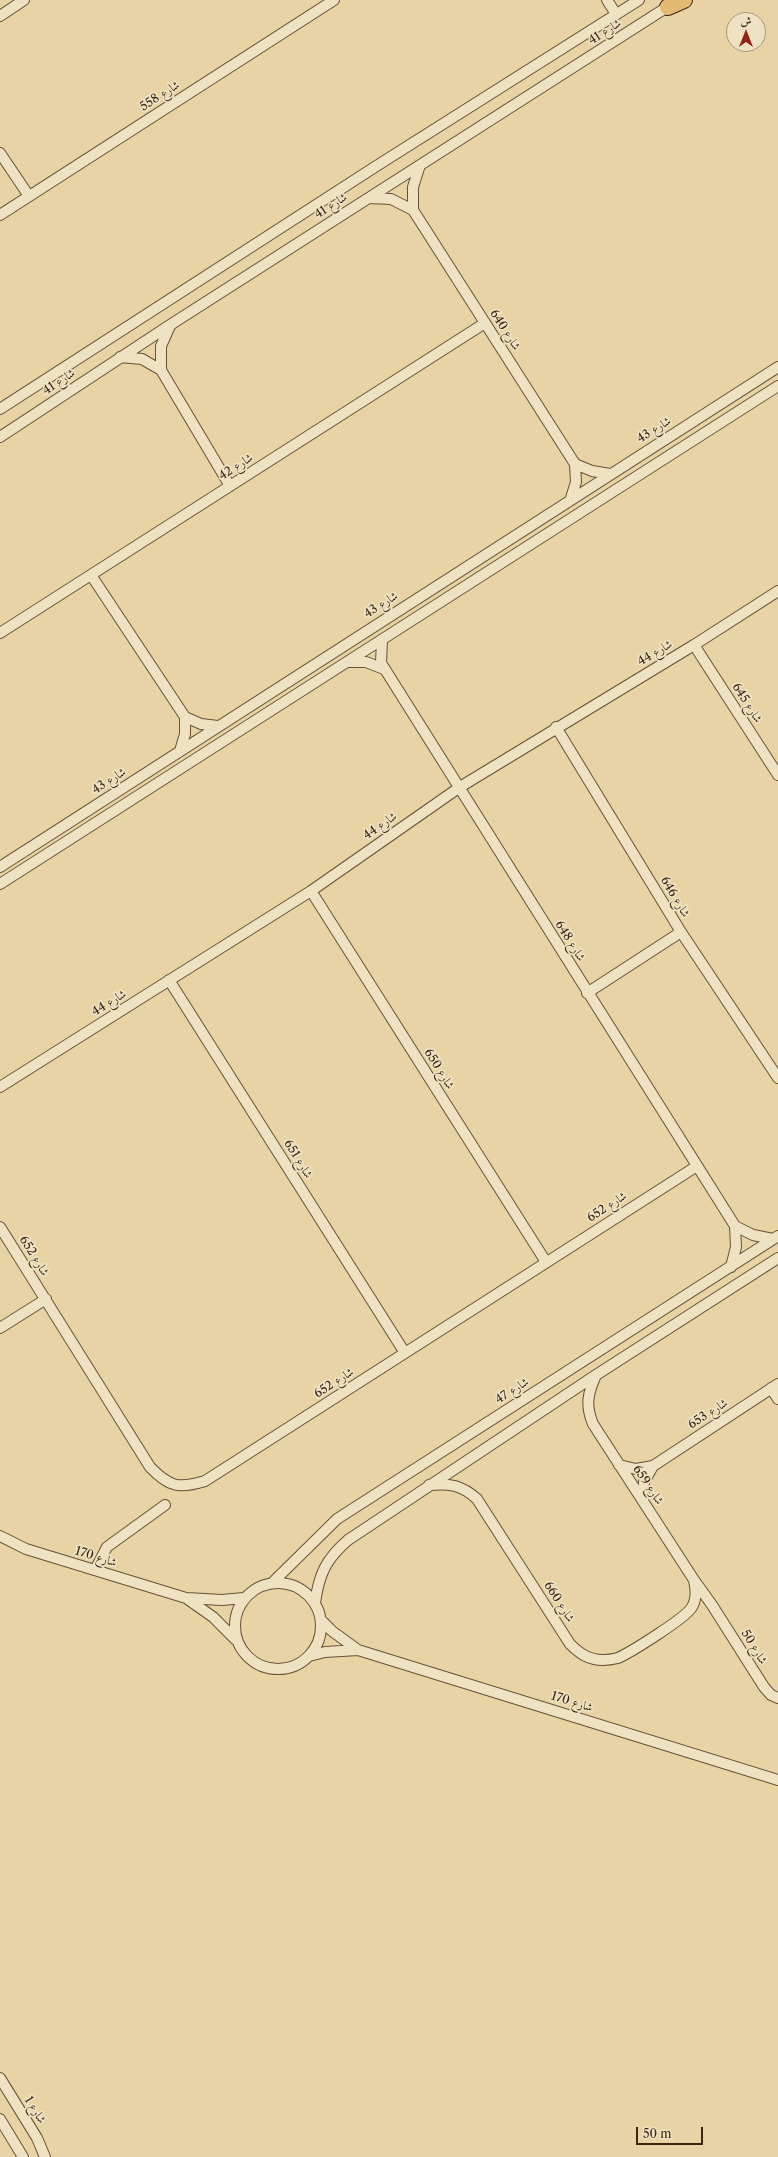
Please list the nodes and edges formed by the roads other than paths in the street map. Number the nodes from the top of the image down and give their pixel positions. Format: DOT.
graph roads {
  1 [pos="24,0"];
  2 [pos="334,0"];
  3 [pos="607,0"];
  4 [pos="639,0"];
  5 [pos="684,0"];
  6 [pos="673,3"];
  7 [pos="616,14"];
  8 [pos="0,16"];
  9 [pos="0,153"];
  10 [pos="420,165"];
  11 [pos="29,196"];
  12 [pos="367,198"];
  13 [pos="413,210"];
  14 [pos="0,215"];
  15 [pos="485,323"];
  16 [pos="170,325"];
  17 [pos="120,357"];
  18 [pos="778,367"];
  19 [pos="161,370"];
  20 [pos="778,386"];
  21 [pos="0,409"];
  22 [pos="0,437"];
  23 [pos="575,464"];
  24 [pos="610,474"];
  25 [pos="230,486"];
  26 [pos="571,498"];
  27 [pos="91,575"];
  28 [pos="778,591"];
  29 [pos="0,633"];
  30 [pos="382,640"];
  31 [pos="694,645"];
  32 [pos="347,662"];
  33 [pos="384,669"];
  34 [pos="185,716"];
  35 [pos="218,726"];
  36 [pos="556,727"];
  37 [pos="180,750"];
  38 [pos="778,775"];
  39 [pos="460,787"];
  40 [pos="0,867"];
  41 [pos="0,884"];
  42 [pos="311,891"];
  43 [pos="681,932"];
  44 [pos="169,980"];
  45 [pos="587,993"];
  46 [pos="778,1078"];
  47 [pos="0,1087"];
  48 [pos="696,1166"];
  49 [pos="735,1226"];
  50 [pos="0,1227"];
  51 [pos="776,1237"];
  52 [pos="778,1258"];
  53 [pos="546,1262"];
  54 [pos="731,1267"];
  55 [pos="46,1299"];
  56 [pos="0,1328"];
  57 [pos="405,1353"];
  58 [pos="596,1375"];
  59 [pos="775,1386"];
  60 [pos="778,1399"];
  61 [pos="619,1465"];
  62 [pos="653,1466"];
  63 [pos="429,1485"];
  64 [pos="643,1501"];
  65 [pos="165,1505"];
  66 [pos="0,1536"];
  67 [pos="95,1570"];
  68 [pos="694,1580"];
  69 [pos="272,1582"];
  70 [pos="186,1598"];
  71 [pos="244,1598"];
  72 [pos="315,1602"];
  73 [pos="712,1605"];
  74 [pos="692,1608"];
  75 [pos="321,1620"];
  76 [pos="236,1640"];
  77 [pos="358,1650"];
  78 [pos="309,1656"];
  79 [pos="778,1698"];
  80 [pos="778,1780"];
  81 [pos="0,2078"];
  82 [pos="0,2119"];
  83 [pos="23,2157"];
  84 [pos="45,2157"];
  1 -- 8 [label="street"];
  2 -- 11 [label="street, شارع 558"];
  3 -- 7 [label="street"];
  4 -- 7 [label="street, شارع 41"];
  5 -- 6 [label="main road"];
  6 -- 10 [label="street, شارع 41"];
  7 -- 21 [label="street, شارع 41"];
  9 -- 11 [label="street"];
  10 -- 12 [label="street, شارع 41"];
  10 -- 13 [label="street"];
  11 -- 14 [label="street, شارع 558"];
  12 -- 13 [label="street, شارع 640"];
  12 -- 16 [label="street, شارع 41"];
  13 -- 15 [label="street, شارع 640"];
  15 -- 23 [label="street, شارع 640"];
  15 -- 25 [label="street, شارع 42"];
  16 -- 17 [label="street, شارع 41"];
  16 -- 19 [label="street"];
  17 -- 19 [label="street"];
  17 -- 22 [label="street, شارع 41"];
  18 -- 24 [label="street, شارع 43"];
  19 -- 25 [label="street"];
  20 -- 30 [label="street"];
  23 -- 24 [label="street"];
  23 -- 26 [label="street"];
  24 -- 26 [label="street, شارع 43"];
  25 -- 27 [label="street, شارع 42"];
  26 -- 35 [label="street, شارع 43"];
  27 -- 29 [label="street, شارع 42"];
  27 -- 34 [label="street"];
  28 -- 31 [label="street, شارع 44"];
  30 -- 32 [label="street"];
  30 -- 33 [label="street, شارع 648"];
  31 -- 36 [label="street, شارع 44"];
  31 -- 38 [label="street, شارع 645"];
  32 -- 33 [label="street"];
  32 -- 41 [label="street"];
  33 -- 39 [label="street, شارع 648"];
  34 -- 35 [label="street"];
  34 -- 37 [label="street"];
  35 -- 37 [label="street, شارع 43"];
  36 -- 39 [label="street, شارع 44"];
  36 -- 43 [label="street, شارع 646"];
  37 -- 40 [label="street, شارع 43"];
  39 -- 42 [label="street, شارع 44"];
  39 -- 45 [label="street, شارع 648"];
  42 -- 44 [label="street, شارع 44"];
  42 -- 53 [label="street, شارع 650"];
  43 -- 45 [label="street"];
  43 -- 46 [label="street, شارع 646"];
  44 -- 47 [label="street, شارع 44"];
  44 -- 57 [label="street, شارع 651"];
  45 -- 48 [label="street, شارع 648"];
  48 -- 49 [label="street, شارع 648"];
  48 -- 53 [label="street, شارع 652"];
  49 -- 51 [label="street"];
  49 -- 54 [label="street"];
  50 -- 55 [label="street, شارع 652"];
  51 -- 54 [label="street, شارع 47"];
  52 -- 58 [label="street"];
  53 -- 57 [label="street, شارع 652"];
  54 -- 69 [label="street, شارع 47"];
  55 -- 56 [label="street"];
  55 -- 57 [label="street, شارع 652"];
  58 -- 61 [label="street, شارع 659"];
  58 -- 63 [label="street"];
  59 -- 60 [label="street"];
  59 -- 62 [label="street, شارع 653"];
  61 -- 62 [label="street, شارع 653"];
  61 -- 64 [label="street, شارع 659"];
  62 -- 64 [label="street, شارع 653"];
  63 -- 72 [label="street"];
  63 -- 74 [label="street, شارع 660"];
  64 -- 68 [label="street, شارع 659"];
  65 -- 67 [label="street"];
  66 -- 67 [label="street, شارع 170"];
  67 -- 70 [label="street, شارع 170"];
  68 -- 73 [label="street, شارع 50"];
  68 -- 74 [label="street"];
  69 -- 71 [label="street"];
  69 -- 72 [label="street"];
  70 -- 71 [label="street, شارع 170"];
  70 -- 76 [label="street, شارع 170"];
  71 -- 76 [label="street"];
  72 -- 75 [label="street"];
  73 -- 74 [label="street"];
  73 -- 79 [label="street, شارع 50"];
  75 -- 77 [label="street, شارع 170"];
  75 -- 78 [label="street"];
  76 -- 78 [label="street"];
  77 -- 78 [label="street, شارع 170"];
  77 -- 80 [label="street, شارع 170"];
  81 -- 84 [label="street, شارع 1"];
  82 -- 83 [label="street"];
}
